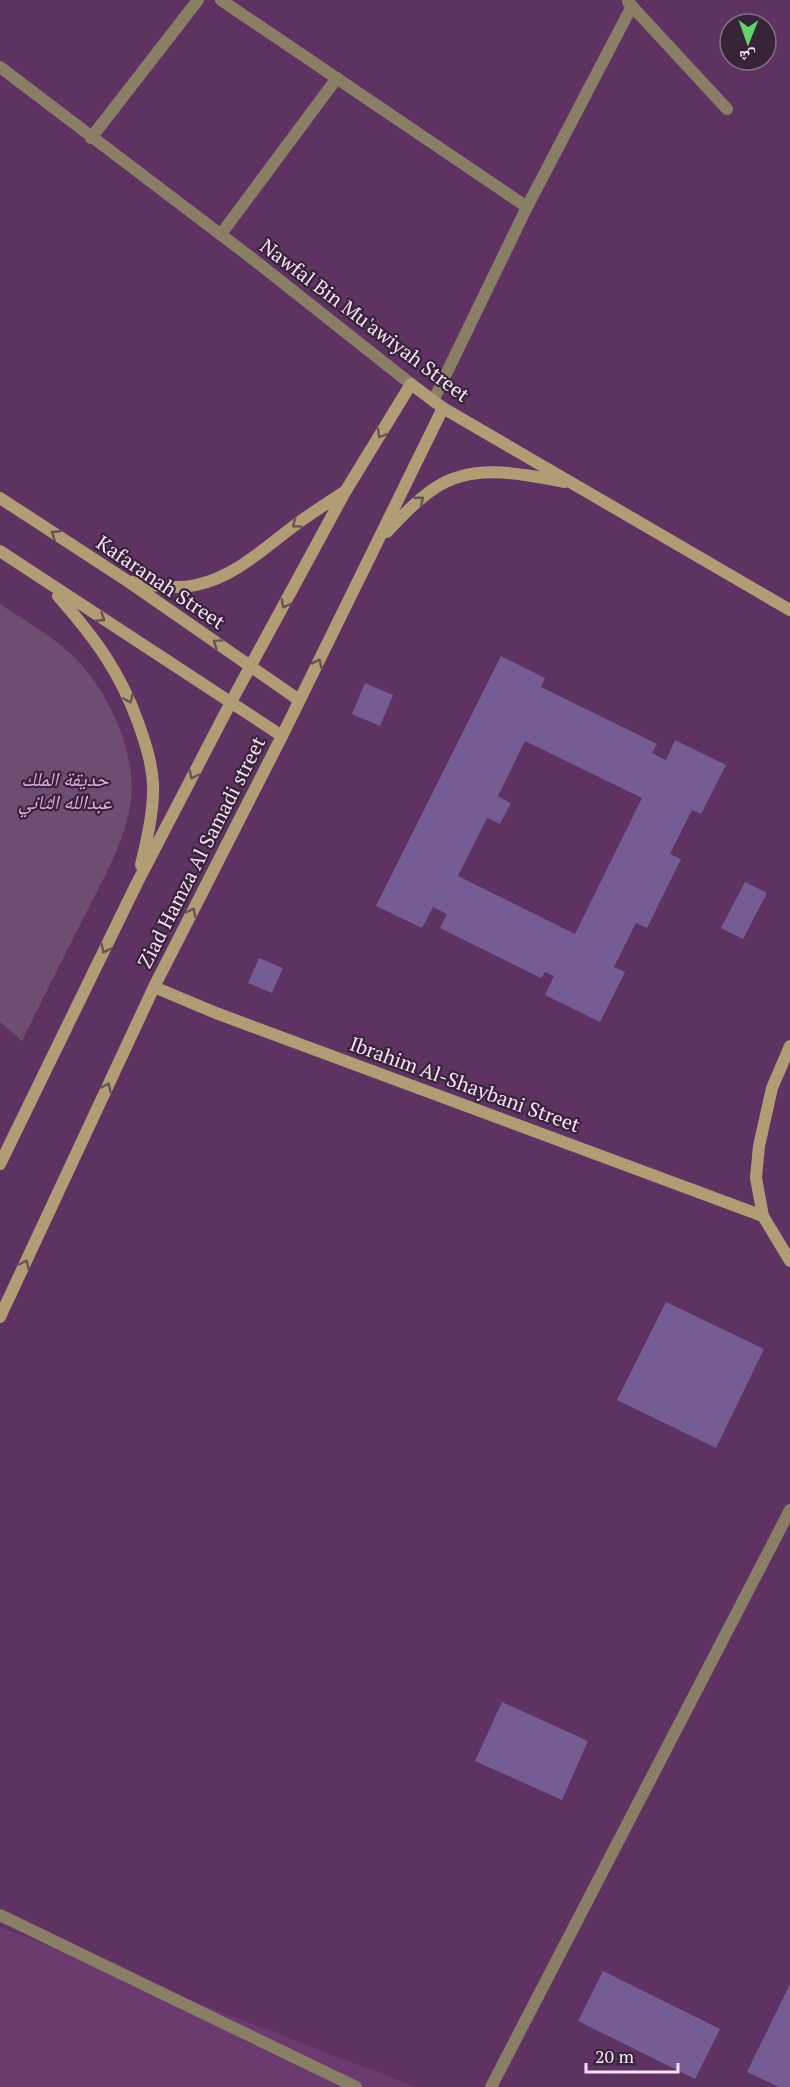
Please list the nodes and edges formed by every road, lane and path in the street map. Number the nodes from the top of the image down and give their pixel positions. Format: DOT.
graph roads {
  1 [pos="198,0"];
  2 [pos="220,0"];
  3 [pos="629,3"];
  4 [pos="0,67"];
  5 [pos="337,78"];
  6 [pos="727,109"];
  7 [pos="91,138"];
  8 [pos="527,207"];
  9 [pos="221,234"];
  10 [pos="411,384"];
  11 [pos="438,404"];
  12 [pos="573,484"];
  13 [pos="345,492"];
  14 [pos="0,498"];
  15 [pos="378,541"];
  16 [pos="0,551"];
  17 [pos="129,582"];
  18 [pos="47,583"];
  19 [pos="790,610"];
  20 [pos="251,667"];
  21 [pos="299,700"];
  22 [pos="231,702"];
  23 [pos="282,736"];
  24 [pos="137,883"];
  25 [pos="154,987"];
  26 [pos="790,1048"];
  27 [pos="0,1164"];
  28 [pos="763,1216"];
  29 [pos="790,1261"];
  30 [pos="0,1317"];
  31 [pos="790,1510"];
  32 [pos="0,1915"];
  33 [pos="356,2087"];
  34 [pos="491,2087"];
  1 -- 7 [label="street"];
  2 -- 5 [label="street"];
  3 -- 6 [label="street"];
  3 -- 8 [label="street"];
  4 -- 7 [label="street, Nawfal Bin Mu'awiyah Street"];
  5 -- 8 [label="street"];
  5 -- 9 [label="street"];
  7 -- 9 [label="street, Nawfal Bin Mu'awiyah Street"];
  8 -- 11 [label="street"];
  9 -- 10 [label="street, Nawfal Bin Mu'awiyah Street"];
  10 -- 11 [label="street, Nawfal Bin Mu'awiyah Street"];
  10 -- 13 [label="street, one-way"];
  11 -- 12 [label="street, Nawfal Bin Mu'awiyah Street"];
  11 -- 15 [label="street, Ziad Hamza Al Samadi street"];
  15 -- 12 [label="street, one-way"];
  12 -- 19 [label="street, Nawfal Bin Mu'awiyah Street"];
  13 -- 17 [label="street, one-way"];
  13 -- 20 [label="street, one-way"];
  17 -- 14 [label="street, Kafaranah Street, one-way"];
  21 -- 15 [label="street, Ziad Hamza Al Samadi street, one-way"];
  16 -- 18 [label="street"];
  20 -- 17 [label="street, Kafaranah Street, one-way"];
  18 -- 22 [label="street, one-way"];
  18 -- 24 [label="street, one-way"];
  20 -- 21 [label="street, Kafaranah Street"];
  20 -- 22 [label="street"];
  21 -- 23 [label="street, Ziad Hamza Al Samadi street"];
  22 -- 23 [label="street"];
  22 -- 24 [label="street, one-way"];
  25 -- 23 [label="street, Ziad Hamza Al Samadi street, one-way"];
  24 -- 27 [label="street, one-way"];
  25 -- 28 [label="street, Ibrahim Al-Shaybani Street"];
  30 -- 25 [label="street, Ziad Hamza Al Samadi street, one-way"];
  26 -- 28 [label="street"];
  28 -- 29 [label="street"];
  31 -- 34 [label="street"];
  32 -- 33 [label="street"];
}
